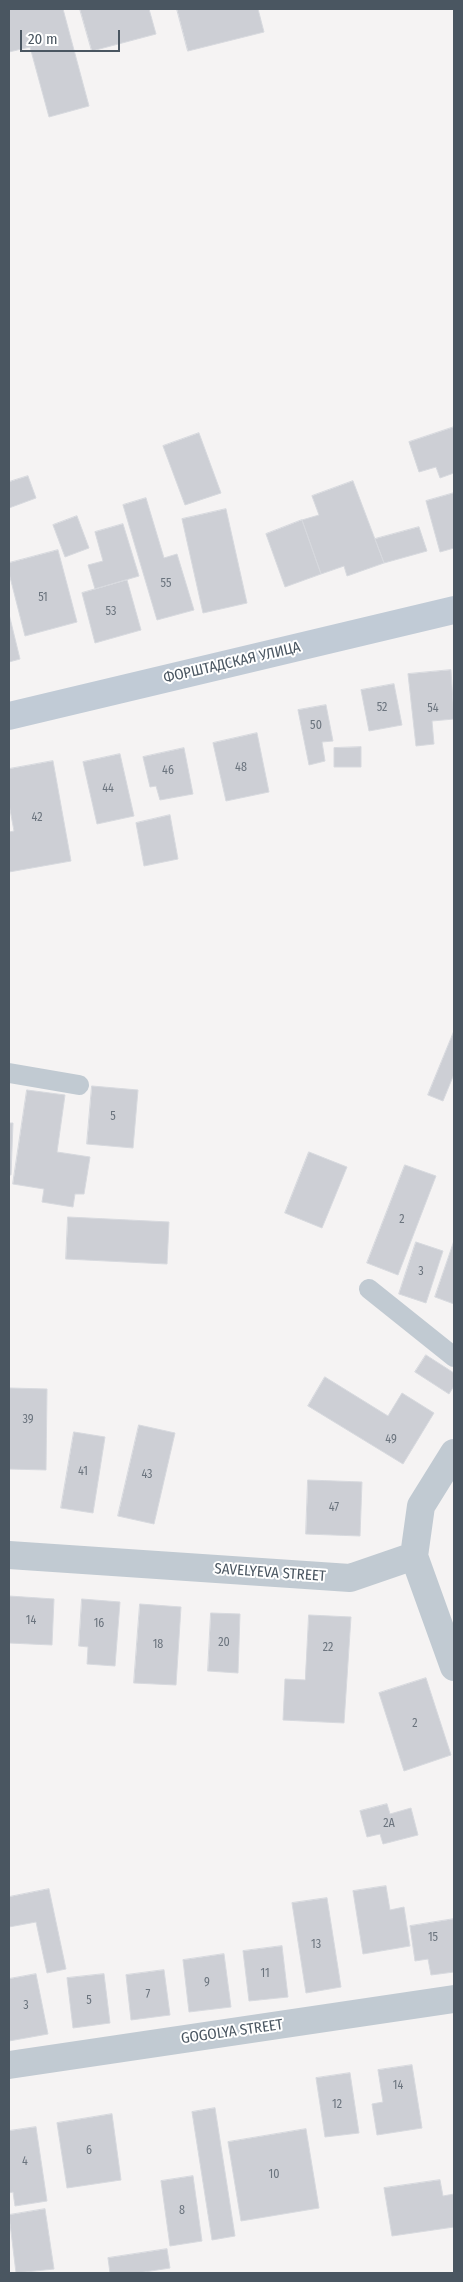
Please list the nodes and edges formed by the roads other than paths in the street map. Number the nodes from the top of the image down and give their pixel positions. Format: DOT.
graph roads {
  1 [pos="454,610"];
  2 [pos="9,716"];
  3 [pos="9,1073"];
  4 [pos="80,1085"];
  5 [pos="369,1290"];
  6 [pos="454,1357"];
  7 [pos="454,1452"];
  8 [pos="9,1555"];
  9 [pos="414,1556"];
  10 [pos="454,1667"];
  11 [pos="454,1999"];
  12 [pos="9,2065"];
  1 -- 2 [label="street, ФОРШТАДСКАЯ УЛИЦА"];
  3 -- 4 [label="lane"];
  5 -- 6 [label="lane"];
  7 -- 9 [label="street"];
  8 -- 9 [label="street, SAVELYEVA STREET"];
  9 -- 10 [label="street"];
  11 -- 12 [label="street, GOGOLYA STREET"];
}
